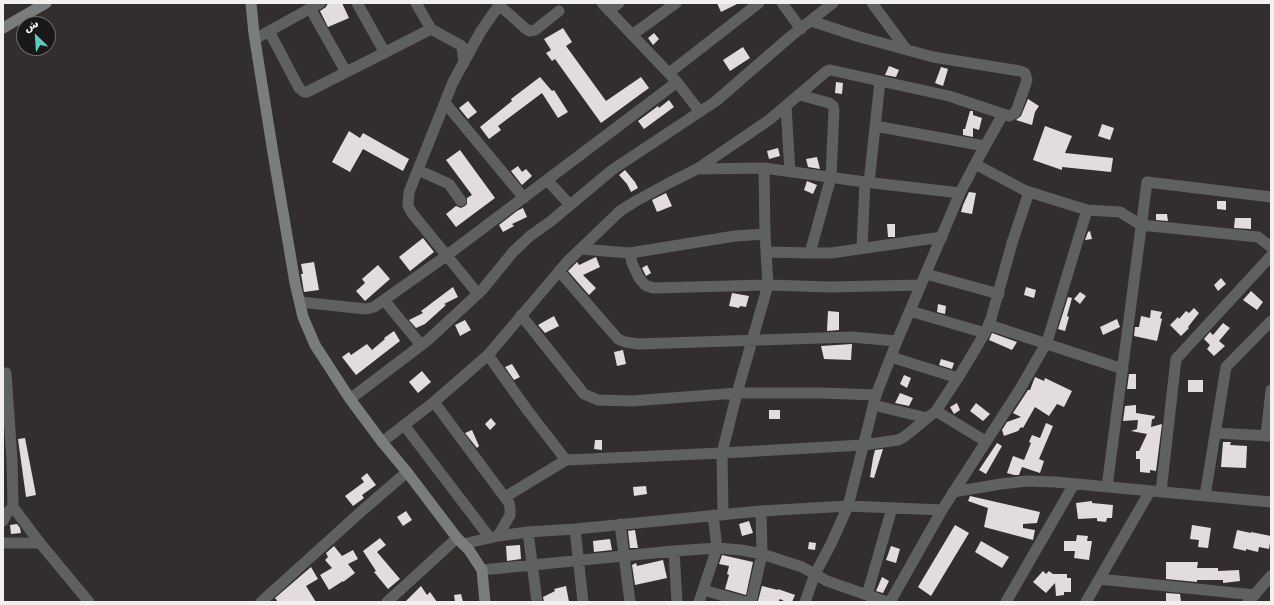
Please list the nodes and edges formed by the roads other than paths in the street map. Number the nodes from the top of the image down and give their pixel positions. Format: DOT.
graph roads {
  1 [pos="46,3"];
  2 [pos="251,3"];
  3 [pos="357,3"];
  4 [pos="416,3"];
  5 [pos="619,3"];
  6 [pos="676,3"];
  7 [pos="759,3"];
  8 [pos="782,3"];
  9 [pos="814,3"];
  10 [pos="833,3"];
  11 [pos="872,3"];
  12 [pos="500,4"];
  13 [pos="315,6"];
  14 [pos="605,7"];
  15 [pos="559,11"];
  16 [pos="821,12"];
  17 [pos="811,21"];
  18 [pos="3,28"];
  19 [pos="430,29"];
  20 [pos="801,29"];
  21 [pos="269,31"];
  22 [pos="632,35"];
  23 [pos="255,39"];
  24 [pos="906,49"];
  25 [pos="385,53"];
  26 [pos="464,64"];
  27 [pos="346,72"];
  28 [pos="669,73"];
  29 [pos="880,81"];
  30 [pos="677,82"];
  31 [pos="800,95"];
  32 [pos="446,104"];
  33 [pos="786,106"];
  34 [pos="700,112"];
  35 [pos="1003,114"];
  36 [pos="875,126"];
  37 [pos="985,146"];
  38 [pos="975,164"];
  39 [pos="764,168"];
  40 [pos="698,169"];
  41 [pos="418,170"];
  42 [pos="790,172"];
  43 [pos="831,177"];
  44 [pos="548,180"];
  45 [pos="867,182"];
  46 [pos="1029,192"];
  47 [pos="960,193"];
  48 [pos="1271,197"];
  49 [pos="524,198"];
  50 [pos="461,201"];
  51 [pos="570,205"];
  52 [pos="1087,210"];
  53 [pos="1141,225"];
  54 [pos="765,234"];
  55 [pos="942,237"];
  56 [pos="1271,247"];
  57 [pos="862,248"];
  58 [pos="581,249"];
  59 [pos="766,252"];
  60 [pos="630,253"];
  61 [pos="810,253"];
  62 [pos="446,256"];
  63 [pos="1271,256"];
  64 [pos="559,271"];
  65 [pos="923,280"];
  66 [pos="768,285"];
  67 [pos="478,294"];
  68 [pos="999,294"];
  69 [pos="384,300"];
  70 [pos="300,302"];
  71 [pos="910,311"];
  72 [pos="521,315"];
  73 [pos="1271,321"];
  74 [pos="987,329"];
  75 [pos="751,340"];
  76 [pos="897,341"];
  77 [pos="421,344"];
  78 [pos="1046,344"];
  79 [pos="488,355"];
  80 [pos="891,357"];
  81 [pos="1122,369"];
  82 [pos="6,373"];
  83 [pos="958,378"];
  84 [pos="1271,390"];
  85 [pos="737,393"];
  86 [pos="350,399"];
  87 [pos="875,400"];
  88 [pos="434,402"];
  89 [pos="931,415"];
  90 [pos="404,425"];
  91 [pos="1216,433"];
  92 [pos="1268,436"];
  93 [pos="985,441"];
  94 [pos="382,442"];
  95 [pos="863,445"];
  96 [pos="722,453"];
  97 [pos="566,460"];
  98 [pos="407,472"];
  99 [pos="1074,484"];
  100 [pos="1108,487"];
  101 [pos="953,492"];
  102 [pos="1155,492"];
  103 [pos="1205,496"];
  104 [pos="505,497"];
  105 [pos="1271,502"];
  106 [pos="848,506"];
  107 [pos="14,507"];
  108 [pos="892,508"];
  109 [pos="942,510"];
  110 [pos="760,511"];
  111 [pos="718,515"];
  112 [pos="3,521"];
  113 [pos="620,524"];
  114 [pos="575,529"];
  115 [pos="528,532"];
  116 [pos="494,537"];
  117 [pos="460,541"];
  118 [pos="3,543"];
  119 [pos="40,544"];
  120 [pos="717,548"];
  121 [pos="674,551"];
  122 [pos="762,554"];
  123 [pos="624,556"];
  124 [pos="578,561"];
  125 [pos="532,565"];
  126 [pos="482,570"];
  127 [pos="815,574"];
  128 [pos="1271,576"];
  129 [pos="1099,578"];
  130 [pos="703,590"];
  131 [pos="867,595"];
  132 [pos="1251,598"];
  133 [pos="90,602"];
  134 [pos="261,602"];
  135 [pos="387,602"];
  136 [pos="485,602"];
  137 [pos="537,602"];
  138 [pos="583,602"];
  139 [pos="630,602"];
  140 [pos="677,602"];
  141 [pos="699,602"];
  142 [pos="746,602"];
  143 [pos="751,602"];
  144 [pos="805,602"];
  145 [pos="887,602"];
  146 [pos="890,602"];
  147 [pos="1006,602"];
  148 [pos="1086,602"];
  1 -- 18 [label="main road"];
  2 -- 23 [label="main road"];
  3 -- 25 [label="street"];
  4 -- 19 [label="street"];
  5 -- 14 [label="street"];
  6 -- 22 [label="street"];
  7 -- 28 [label="street"];
  8 -- 20 [label="street"];
  9 -- 16 [label="street"];
  10 -- 16 [label="street"];
  11 -- 24 [label="street"];
  12 -- 15 [label="street"];
  12 -- 26 [label="street"];
  13 -- 21 [label="street"];
  13 -- 27 [label="street"];
  14 -- 22 [label="street"];
  16 -- 17 [label="street"];
  17 -- 20 [label="street"];
  17 -- 24 [label="street"];
  19 -- 25 [label="street"];
  19 -- 26 [label="street"];
  20 -- 34 [label="street"];
  21 -- 23 [label="street"];
  21 -- 27 [label="street"];
  22 -- 28 [label="street"];
  23 -- 70 [label="main road"];
  24 -- 35 [label="street"];
  25 -- 27 [label="street"];
  26 -- 32 [label="street"];
  28 -- 30 [label="street"];
  29 -- 31 [label="street"];
  29 -- 35 [label="street"];
  29 -- 36 [label="street"];
  30 -- 34 [label="street"];
  30 -- 44 [label="street"];
  31 -- 33 [label="street"];
  31 -- 43 [label="street"];
  32 -- 41 [label="street"];
  32 -- 49 [label="street"];
  33 -- 40 [label="street"];
  33 -- 42 [label="street"];
  34 -- 51 [label="street"];
  35 -- 37 [label="street"];
  36 -- 37 [label="street"];
  36 -- 45 [label="street"];
  37 -- 38 [label="street"];
  38 -- 46 [label="street"];
  38 -- 47 [label="street"];
  39 -- 40 [label="street"];
  39 -- 42 [label="street"];
  39 -- 54 [label="street"];
  40 -- 58 [label="street"];
  41 -- 50 [label="street"];
  41 -- 62 [label="street"];
  42 -- 43 [label="street"];
  43 -- 45 [label="street"];
  43 -- 61 [label="street"];
  44 -- 49 [label="street"];
  44 -- 51 [label="street"];
  45 -- 47 [label="street"];
  45 -- 57 [label="street"];
  46 -- 52 [label="street"];
  46 -- 68 [label="street"];
  47 -- 55 [label="street"];
  48 -- 53 [label="street"];
  49 -- 62 [label="street"];
  51 -- 67 [label="street"];
  52 -- 53 [label="street"];
  52 -- 78 [label="street"];
  53 -- 56 [label="street"];
  53 -- 81 [label="street"];
  54 -- 59 [label="street"];
  54 -- 60 [label="street"];
  55 -- 57 [label="street"];
  55 -- 65 [label="street"];
  57 -- 61 [label="street"];
  58 -- 60 [label="street"];
  58 -- 64 [label="street"];
  59 -- 61 [label="street"];
  59 -- 66 [label="street"];
  60 -- 66 [label="street"];
  62 -- 67 [label="street"];
  62 -- 69 [label="street"];
  63 -- 102 [label="street"];
  64 -- 72 [label="street"];
  64 -- 75 [label="street"];
  65 -- 66 [label="street"];
  65 -- 68 [label="street"];
  65 -- 71 [label="street"];
  66 -- 75 [label="street"];
  67 -- 77 [label="street"];
  68 -- 74 [label="street"];
  69 -- 70 [label="street"];
  69 -- 77 [label="street"];
  70 -- 86 [label="main road"];
  71 -- 74 [label="street"];
  71 -- 76 [label="street"];
  72 -- 79 [label="street"];
  72 -- 85 [label="street"];
  73 -- 91 [label="street"];
  74 -- 78 [label="street"];
  74 -- 83 [label="street"];
  75 -- 76 [label="street"];
  75 -- 85 [label="street"];
  76 -- 80 [label="street"];
  77 -- 86 [label="street"];
  78 -- 81 [label="street"];
  78 -- 93 [label="street"];
  79 -- 88 [label="street"];
  79 -- 97 [label="street"];
  80 -- 83 [label="street"];
  80 -- 87 [label="street"];
  81 -- 100 [label="street"];
  82 -- 107 [label="street"];
  83 -- 89 [label="street"];
  84 -- 92 [label="street"];
  85 -- 87 [label="street"];
  85 -- 96 [label="street"];
  86 -- 94 [label="main road"];
  87 -- 89 [label="street"];
  87 -- 95 [label="street"];
  88 -- 90 [label="street"];
  88 -- 104 [label="street"];
  89 -- 93 [label="street"];
  89 -- 95 [label="street"];
  90 -- 94 [label="street"];
  90 -- 116 [label="street"];
  91 -- 92 [label="street"];
  91 -- 103 [label="street"];
  93 -- 101 [label="street"];
  94 -- 98 [label="main road"];
  95 -- 96 [label="street"];
  95 -- 106 [label="street"];
  96 -- 97 [label="street"];
  96 -- 111 [label="street"];
  97 -- 104 [label="street"];
  98 -- 117 [label="main road"];
  98 -- 134 [label="street"];
  99 -- 100 [label="street"];
  99 -- 101 [label="street"];
  99 -- 147 [label="street"];
  100 -- 102 [label="street"];
  101 -- 109 [label="street"];
  102 -- 103 [label="street"];
  102 -- 129 [label="street"];
  103 -- 105 [label="street"];
  104 -- 116 [label="street"];
  106 -- 108 [label="street"];
  106 -- 110 [label="street"];
  106 -- 127 [label="street"];
  107 -- 112 [label="street"];
  107 -- 119 [label="street"];
  108 -- 109 [label="street"];
  108 -- 131 [label="street"];
  109 -- 146 [label="street"];
  110 -- 111 [label="street"];
  110 -- 122 [label="street"];
  111 -- 113 [label="street"];
  111 -- 120 [label="street"];
  113 -- 114 [label="street"];
  113 -- 123 [label="street"];
  114 -- 115 [label="street"];
  114 -- 124 [label="street"];
  115 -- 116 [label="street"];
  115 -- 125 [label="street"];
  116 -- 117 [label="street"];
  117 -- 126 [label="main road"];
  117 -- 135 [label="street"];
  118 -- 119 [label="street"];
  119 -- 133 [label="street"];
  120 -- 121 [label="street"];
  120 -- 122 [label="street"];
  120 -- 130 [label="street"];
  121 -- 123 [label="street"];
  121 -- 140 [label="street"];
  122 -- 127 [label="street"];
  122 -- 143 [label="street"];
  123 -- 124 [label="street"];
  123 -- 139 [label="street"];
  124 -- 125 [label="street"];
  124 -- 138 [label="street"];
  125 -- 126 [label="street"];
  125 -- 137 [label="street"];
  126 -- 136 [label="main road"];
  127 -- 131 [label="street"];
  127 -- 144 [label="street"];
  128 -- 132 [label="street"];
  129 -- 132 [label="street"];
  129 -- 148 [label="street"];
  130 -- 141 [label="street"];
  130 -- 142 [label="street"];
  131 -- 145 [label="street"];
}
